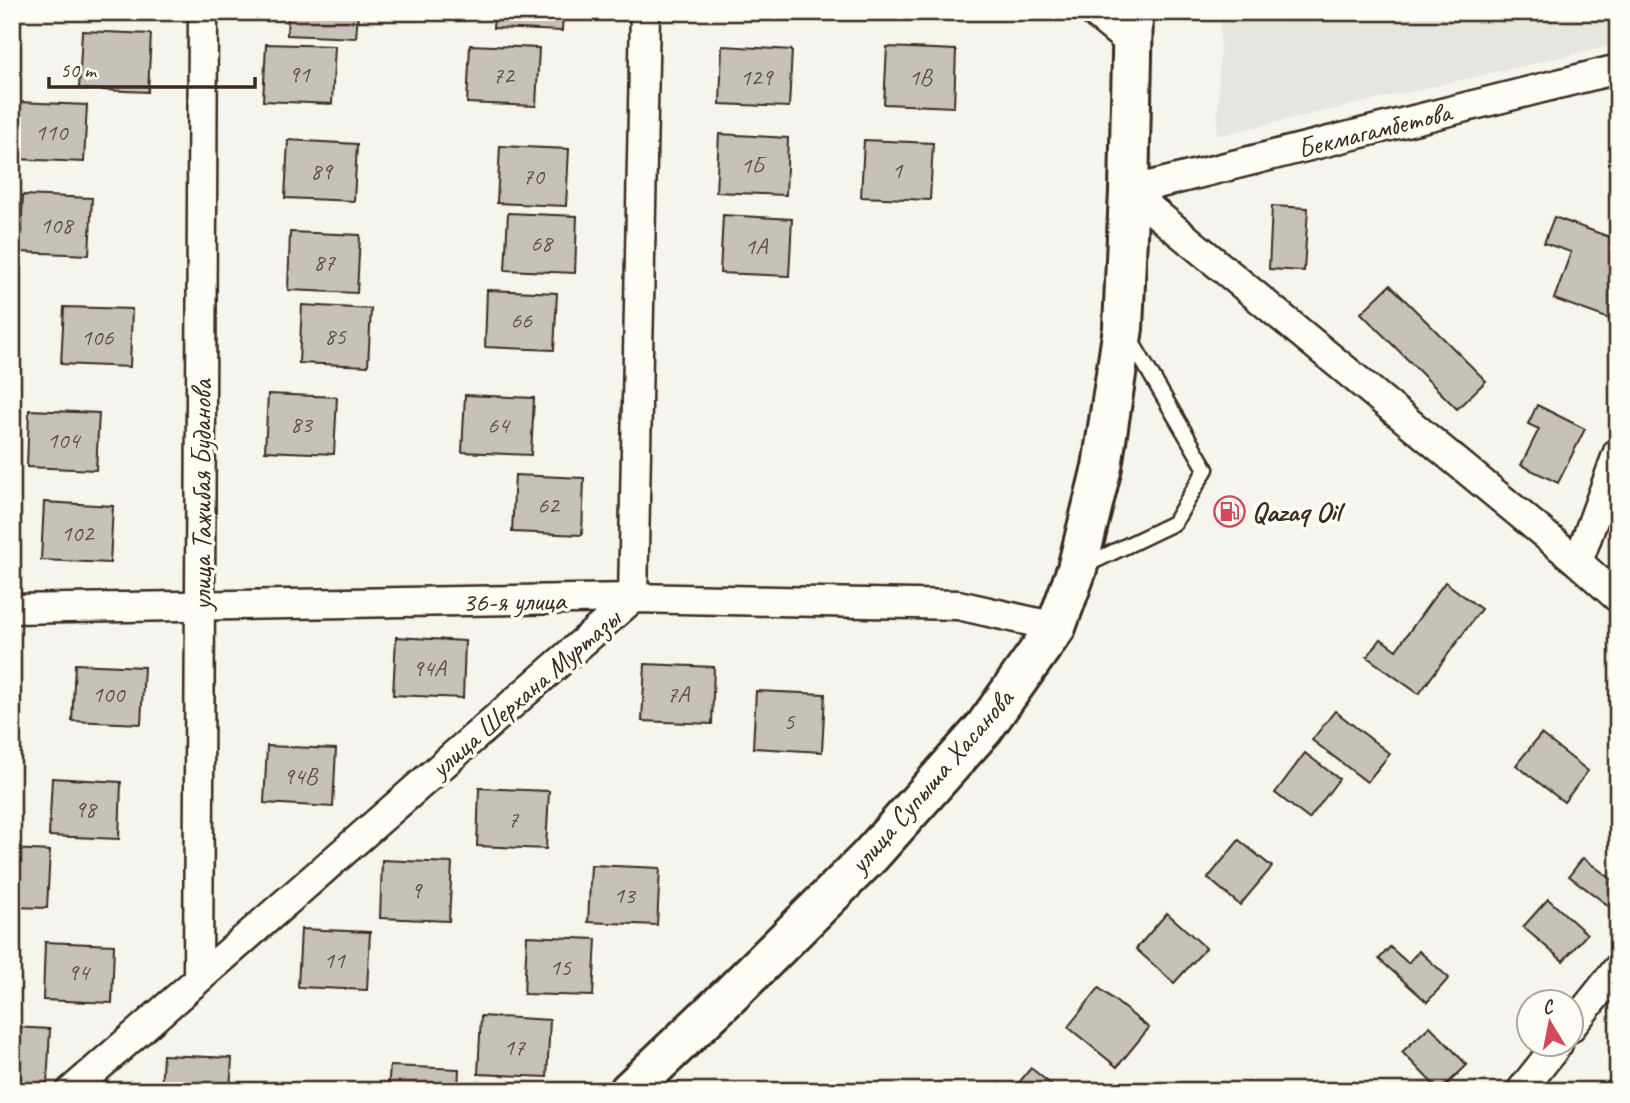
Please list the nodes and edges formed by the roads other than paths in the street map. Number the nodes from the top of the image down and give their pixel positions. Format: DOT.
graph roads {
  1 [pos="203,12"];
  2 [pos="645,12"];
  3 [pos="1093,12"];
  4 [pos="1133,28"];
  5 [pos="1618,69"];
  6 [pos="1129,191"];
  7 [pos="1123,328"];
  8 [pos="1618,453"];
  9 [pos="1578,562"];
  10 [pos="1077,569"];
  11 [pos="633,598"];
  12 [pos="1618,598"];
  13 [pos="200,607"];
  14 [pos="12,609"];
  15 [pos="1056,627"];
  16 [pos="1618,968"];
  17 [pos="198,978"];
  18 [pos="1584,1010"];
  19 [pos="1547,1058"];
  20 [pos="71,1091"];
  21 [pos="629,1091"];
  22 [pos="1521,1091"];
  1 -- 13 [label="street, улица Тажибая Буданова"];
  2 -- 11 [label="street, улица Шерхана Муртазы"];
  3 -- 4 [label="street"];
  4 -- 6 [label="street, улица Супыша Хасанова"];
  5 -- 6 [label="street, Бекмагамбетова"];
  6 -- 7 [label="street, улица Супыша Хасанова"];
  6 -- 9 [label="street"];
  7 -- 10 [label="street, улица Супыша Хасанова"];
  7 -- 10 [label="lane"];
  8 -- 9 [label="street"];
  9 -- 12 [label="street"];
  10 -- 15 [label="street, улица Супыша Хасанова"];
  11 -- 13 [label="street, 36-я улица"];
  11 -- 15 [label="street, 36-я улица"];
  11 -- 17 [label="street, улица Шерхана Муртазы"];
  13 -- 14 [label="street, 36-я улица"];
  13 -- 17 [label="street, улица Тажибая Буданова"];
  15 -- 21 [label="street, улица Супыша Хасанова"];
  16 -- 18 [label="street"];
  17 -- 20 [label="street, улица Шерхана Муртазы"];
  19 -- 22 [label="street"];
}
